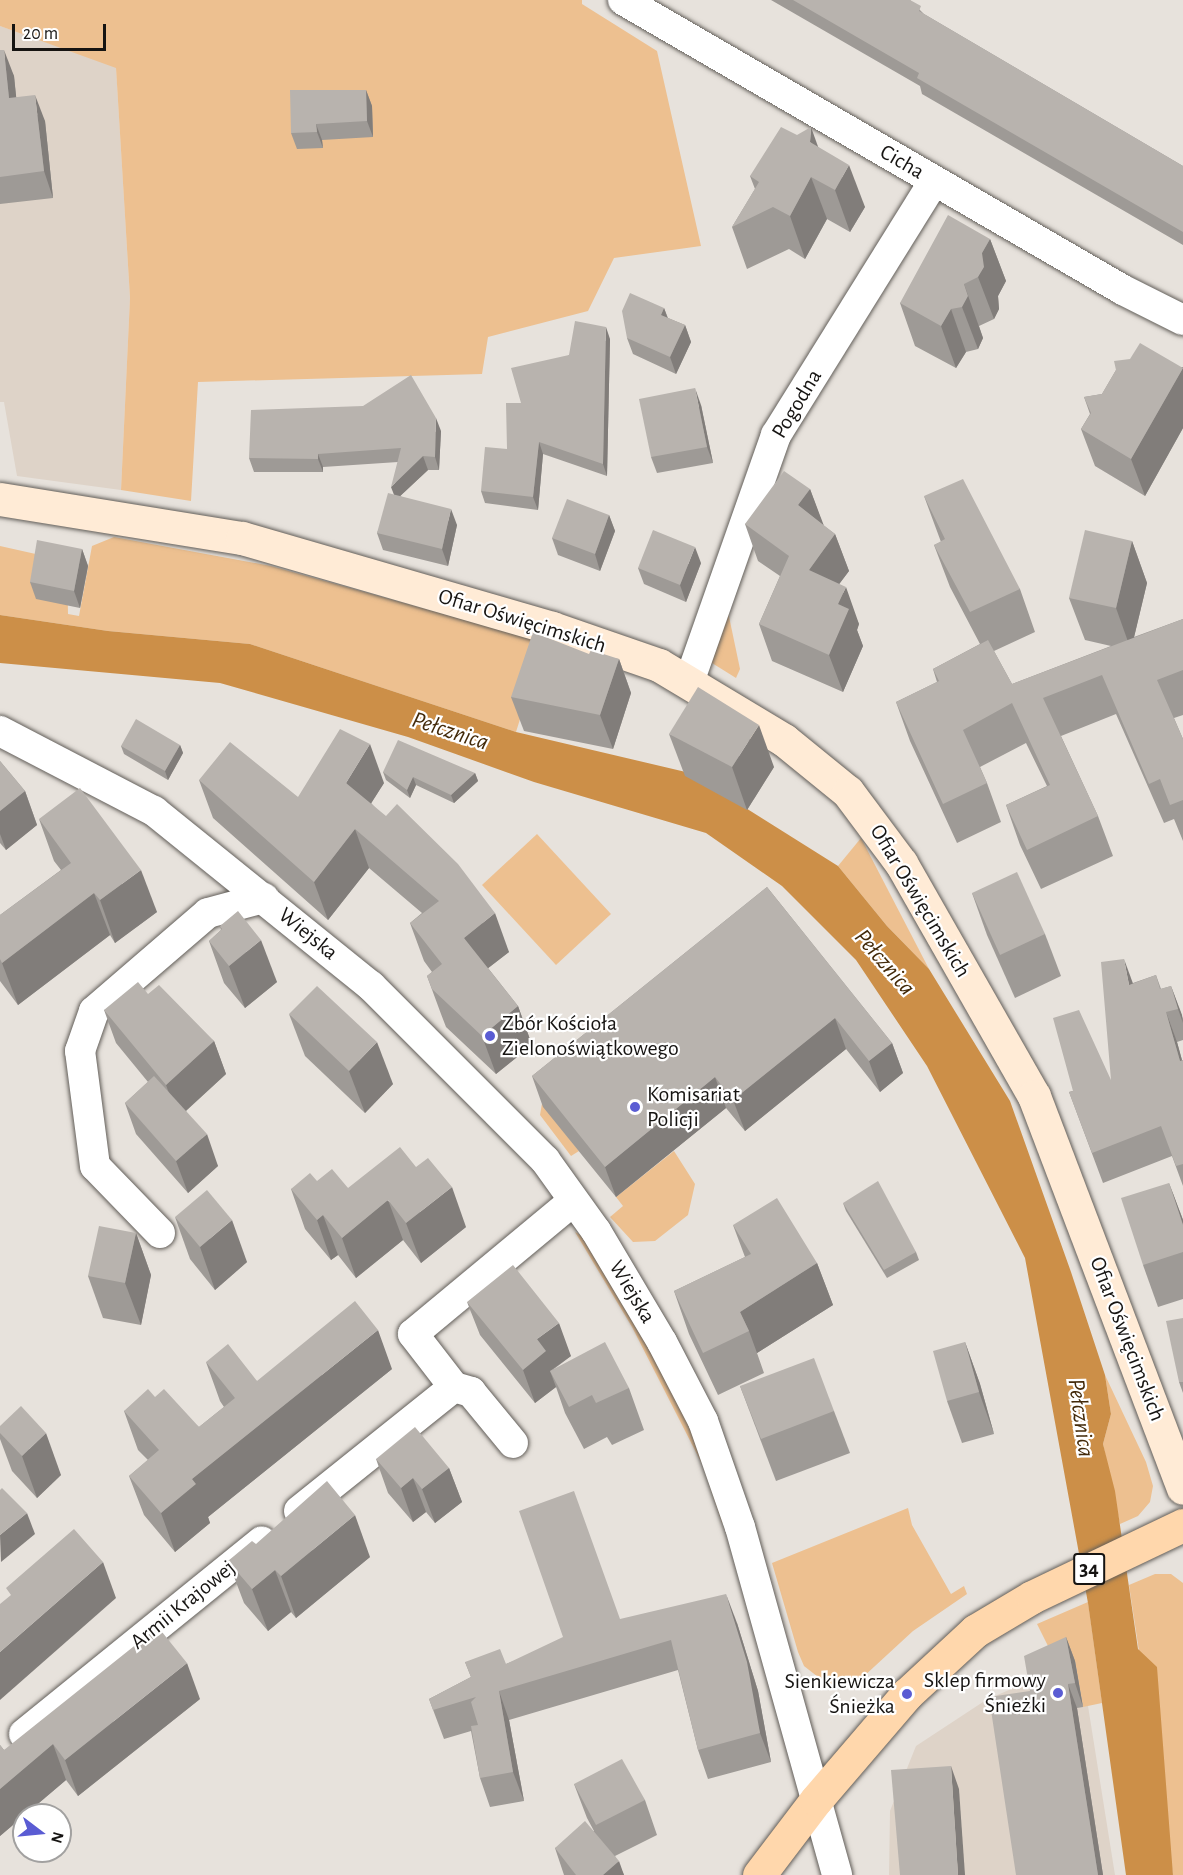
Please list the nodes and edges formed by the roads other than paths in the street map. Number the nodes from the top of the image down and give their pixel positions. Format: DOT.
graph roads {
  1 [pos="623,0"];
  2 [pos="934,181"];
  3 [pos="1183,320"];
  4 [pos="0,498"];
  5 [pos="689,682"];
  6 [pos="0,731"];
  7 [pos="264,898"];
  8 [pos="573,1200"];
  9 [pos="160,1233"];
  10 [pos="454,1387"];
  11 [pos="513,1443"];
  12 [pos="1183,1488"];
  13 [pos="1183,1525"];
  14 [pos="24,1734"];
  15 [pos="816,1800"];
  16 [pos="759,1875"];
  17 [pos="837,1875"];
  1 -- 2 [label="street, Cicha"];
  2 -- 3 [label="street, Cicha"];
  2 -- 5 [label="street, Pogodna"];
  4 -- 5 [label="street, Ofiar Oświęcimskich"];
  5 -- 12 [label="street, Ofiar Oświęcimskich"];
  6 -- 7 [label="street, Wiejska"];
  7 -- 8 [label="street, Wiejska"];
  7 -- 9 [label="street, Wiejska"];
  8 -- 10 [label="street"];
  8 -- 15 [label="street, Wiejska"];
  10 -- 11 [label="street"];
  10 -- 14 [label="street, Armii Krajowej"];
  13 -- 15 [label="main road, 34"];
  15 -- 16 [label="main road, 34"];
  15 -- 17 [label="street, Wiejska"];
}
